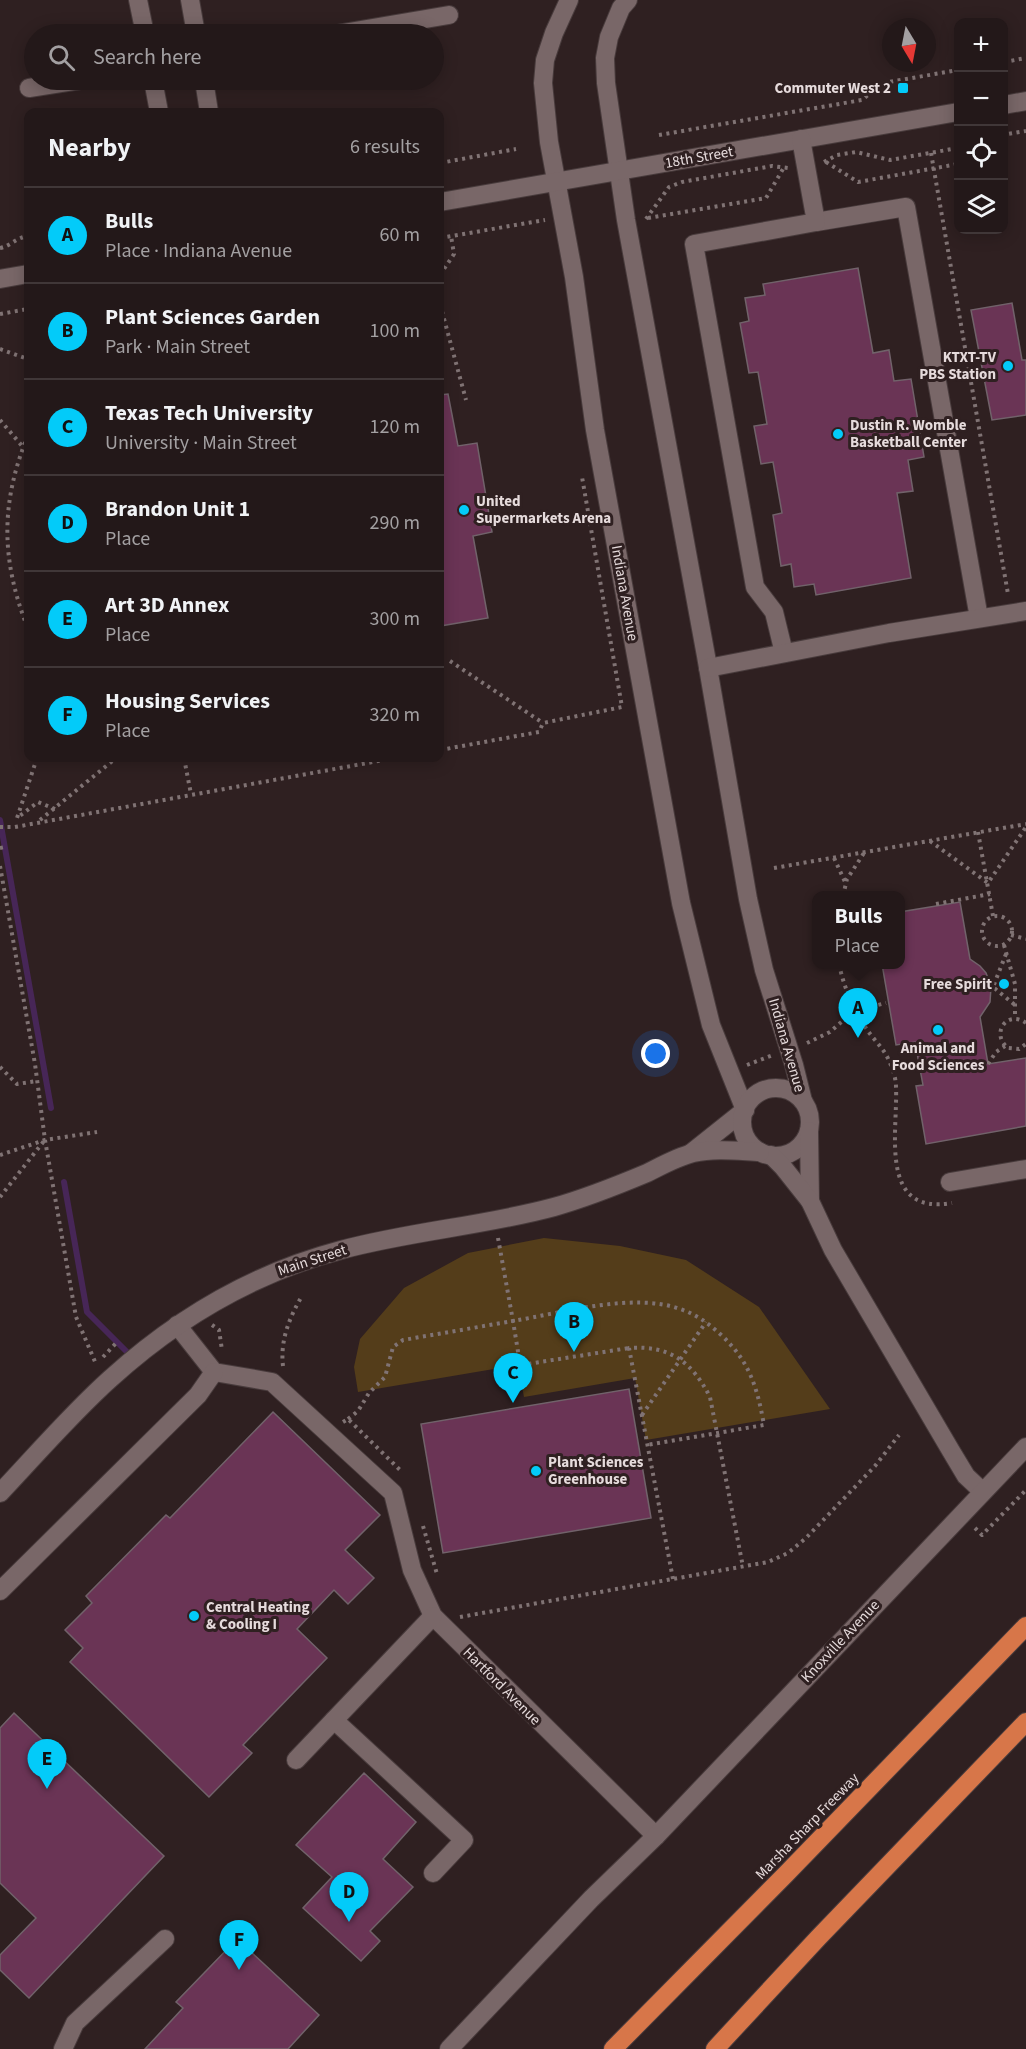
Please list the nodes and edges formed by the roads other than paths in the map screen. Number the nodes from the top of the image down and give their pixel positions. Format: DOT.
graph roads {
  1 [pos="138,0"];
  2 [pos="190,0"];
  3 [pos="569,0"];
  4 [pos="628,0"];
  5 [pos="449,15"];
  6 [pos="143,24"];
  7 [pos="194,24"];
  8 [pos="396,24"];
  9 [pos="155,90"];
  10 [pos="206,90"];
  11 [pos="1026,101"];
  12 [pos="1008,104"];
  13 [pos="158,108"];
  14 [pos="208,108"];
  15 [pos="954,113"];
  16 [pos="801,140"];
  17 [pos="618,171"];
  18 [pos="556,181"];
  19 [pos="444,200"];
  20 [pos="816,222"];
  21 [pos="24,275"];
  22 [pos="0,279"];
  23 [pos="1026,611"];
  24 [pos="979,618"];
  25 [pos="784,654"];
  26 [pos="708,668"];
  27 [pos="803,1101"];
  28 [pos="745,1110"];
  29 [pos="809,1130"];
  30 [pos="691,1154"];
  31 [pos="765,1154"];
  32 [pos="1026,1169"];
  33 [pos="950,1182"];
  34 [pos="810,1201"];
  35 [pos="177,1325"];
  36 [pos="214,1372"];
  37 [pos="1026,1447"];
  38 [pos="982,1491"];
  39 [pos="0,1493"];
  40 [pos="0,1591"];
  41 [pos="433,1616"];
  42 [pos="1026,1626"];
  43 [pos="334,1720"];
  44 [pos="1026,1722"];
  45 [pos="296,1760"];
  46 [pos="656,1836"];
  47 [pos="433,1873"];
  48 [pos="165,1939"];
  49 [pos="63,2049"];
  50 [pos="449,2049"];
  51 [pos="613,2049"];
  52 [pos="715,2049"];
  1 -- 6 [label="street"];
  2 -- 7 [label="street"];
  3 -- 18 [label="street, Indiana Avenue"];
  4 -- 17 [label="street, Indiana Avenue"];
  5 -- 8 [label="street"];
  9 -- 13 [label="street"];
  10 -- 14 [label="street"];
  11 -- 12 [label="street"];
  15 -- 16 [label="street, 18th Street"];
  16 -- 17 [label="street, 18th Street"];
  16 -- 20 [label="street"];
  17 -- 18 [label="street, 18th Street"];
  17 -- 26 [label="street, Indiana Avenue"];
  18 -- 19 [label="street, 18th Street"];
  18 -- 28 [label="street, Indiana Avenue"];
  20 -- 24 [label="street"];
  20 -- 25 [label="street"];
  21 -- 22 [label="street"];
  23 -- 24 [label="street"];
  24 -- 25 [label="street"];
  25 -- 26 [label="street"];
  26 -- 27 [label="street, Indiana Avenue"];
  27 -- 28 [label="street"];
  27 -- 29 [label="street"];
  28 -- 30 [label="street, Main Street"];
  28 -- 31 [label="street"];
  29 -- 31 [label="street"];
  29 -- 34 [label="street"];
  30 -- 31 [label="street, Main Street"];
  30 -- 35 [label="street, Main Street"];
  31 -- 34 [label="street"];
  32 -- 33 [label="street"];
  34 -- 38 [label="street"];
  35 -- 36 [label="street"];
  35 -- 39 [label="street, Main Street"];
  36 -- 40 [label="street"];
  36 -- 41 [label="street, Hartford Avenue"];
  37 -- 38 [label="street, Knoxville Avenue"];
  38 -- 46 [label="street, Knoxville Avenue"];
  41 -- 43 [label="street"];
  41 -- 46 [label="street, Hartford Avenue"];
  42 -- 51 [label="highway, Marsha Sharp Freeway"];
  43 -- 45 [label="street"];
  43 -- 47 [label="street"];
  44 -- 52 [label="highway"];
  46 -- 50 [label="street"];
  48 -- 49 [label="street"];
}
